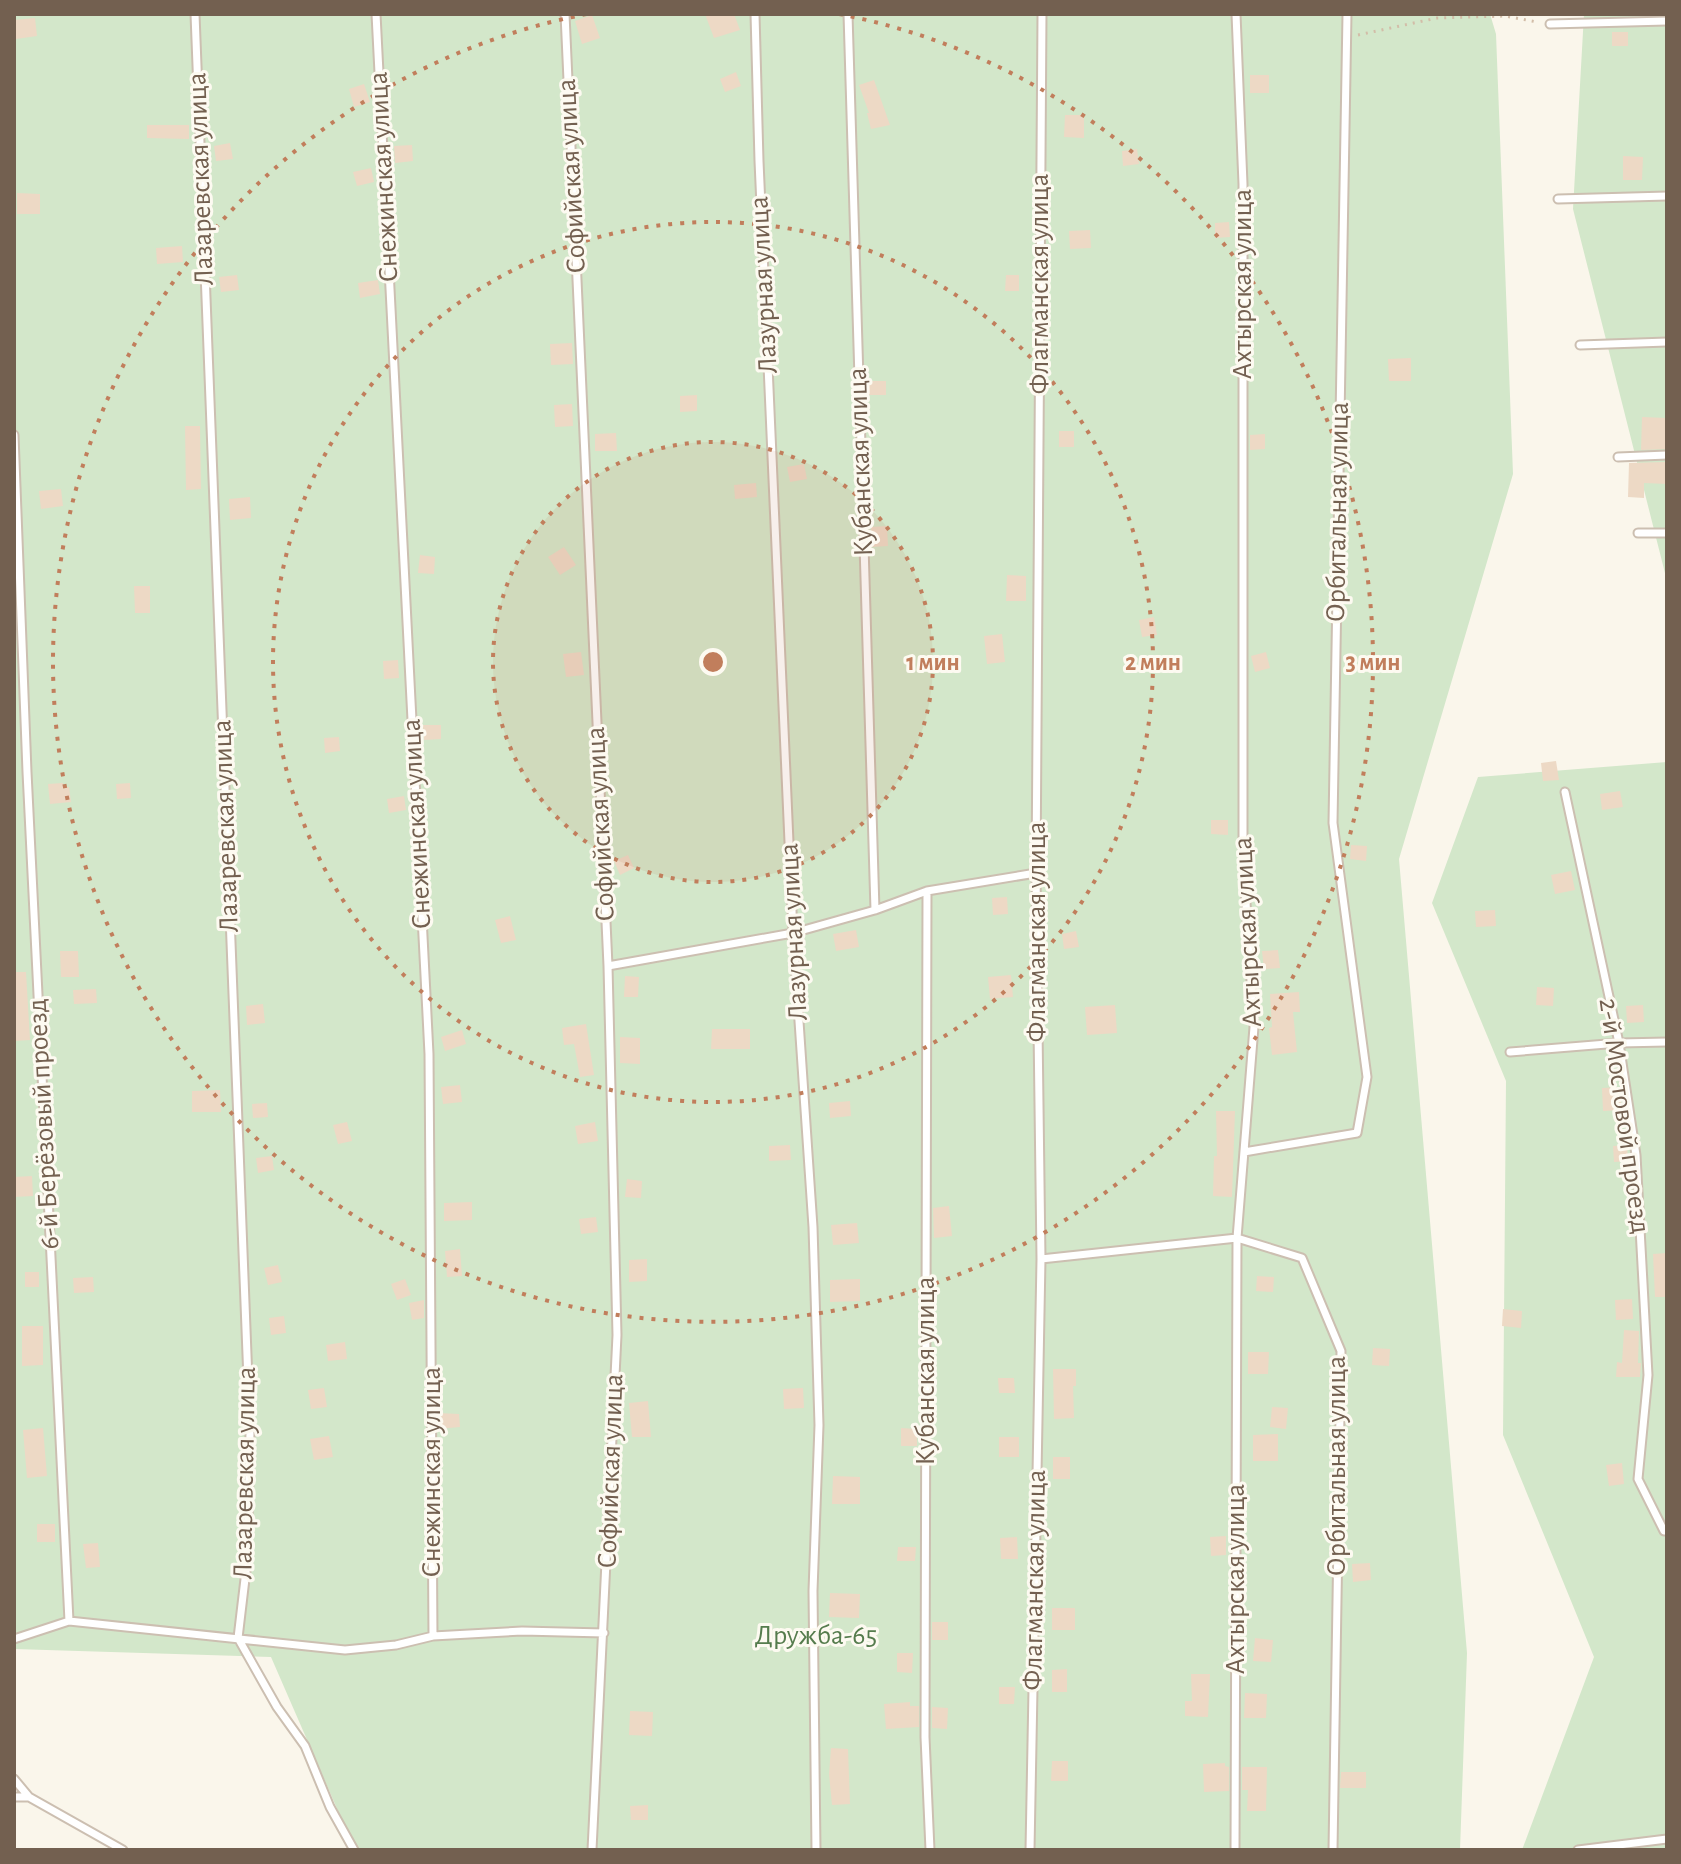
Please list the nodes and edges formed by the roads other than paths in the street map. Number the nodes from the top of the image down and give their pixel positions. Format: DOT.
graph roads {
  1 [pos="195,14"];
  2 [pos="376,14"];
  3 [pos="565,14"];
  4 [pos="755,14"];
  5 [pos="848,14"];
  6 [pos="1042,14"];
  7 [pos="1236,14"];
  8 [pos="1347,14"];
  9 [pos="1667,21"];
  10 [pos="1550,24"];
  11 [pos="1667,196"];
  12 [pos="1558,199"];
  13 [pos="1667,342"];
  14 [pos="1580,345"];
  15 [pos="14,435"];
  16 [pos="1667,455"];
  17 [pos="1618,457"];
  18 [pos="1638,533"];
  19 [pos="1667,533"];
  20 [pos="1565,792"];
  21 [pos="1036,873"];
  22 [pos="927,891"];
  23 [pos="875,910"];
  24 [pos="793,933"];
  25 [pos="608,966"];
  26 [pos="1667,1042"];
  27 [pos="1619,1043"];
  28 [pos="1510,1052"];
  29 [pos="1244,1152"];
  30 [pos="1237,1238"];
  31 [pos="1041,1259"];
  32 [pos="1667,1531"];
  33 [pos="69,1621"];
  34 [pos="604,1633"];
  35 [pos="433,1636"];
  36 [pos="238,1638"];
  37 [pos="14,1639"];
  38 [pos="14,1779"];
  39 [pos="14,1797"];
  40 [pos="29,1797"];
  41 [pos="1667,1839"];
  42 [pos="123,1850"];
  43 [pos="354,1850"];
  44 [pos="592,1850"];
  45 [pos="816,1850"];
  46 [pos="930,1850"];
  47 [pos="1030,1850"];
  48 [pos="1235,1850"];
  49 [pos="1333,1850"];
  50 [pos="1578,1850"];
  1 -- 36 [label="lane, Лазаревская улица"];
  2 -- 35 [label="lane, Снежинская улица"];
  3 -- 25 [label="lane, Софийская улица"];
  4 -- 24 [label="lane, Лазурная улица"];
  5 -- 23 [label="lane, Кубанская улица"];
  6 -- 21 [label="lane, Флагманская улица"];
  7 -- 29 [label="lane, Ахтырская улица"];
  8 -- 29 [label="lane, Орбитальная улица"];
  9 -- 10 [label="lane"];
  11 -- 12 [label="lane"];
  13 -- 14 [label="lane"];
  15 -- 33 [label="lane, 6-й Берёзовый проезд"];
  16 -- 17 [label="lane"];
  18 -- 19 [label="lane"];
  20 -- 27 [label="lane, 2-й Мостовой проезд"];
  21 -- 22 [label="lane"];
  21 -- 31 [label="lane, Флагманская улица"];
  22 -- 23 [label="lane"];
  22 -- 46 [label="lane, Кубанская улица"];
  23 -- 24 [label="lane"];
  24 -- 25 [label="lane"];
  24 -- 45 [label="lane, Лазурная улица"];
  25 -- 34 [label="lane, Софийская улица"];
  26 -- 27 [label="lane"];
  27 -- 28 [label="lane"];
  27 -- 32 [label="lane, 2-й Мостовой проезд"];
  29 -- 30 [label="lane, Ахтырская улица"];
  30 -- 31 [label="lane, Орбитальная улица"];
  30 -- 48 [label="lane, Ахтырская улица"];
  30 -- 49 [label="lane, Орбитальная улица"];
  31 -- 47 [label="lane, Флагманская улица"];
  33 -- 36 [label="lane"];
  33 -- 37 [label="lane"];
  34 -- 35 [label="lane"];
  34 -- 44 [label="lane, Софийская улица"];
  35 -- 36 [label="lane"];
  36 -- 43 [label="lane"];
  38 -- 40 [label="lane"];
  39 -- 40 [label="lane"];
  40 -- 42 [label="lane"];
  41 -- 50 [label="lane"];
}
